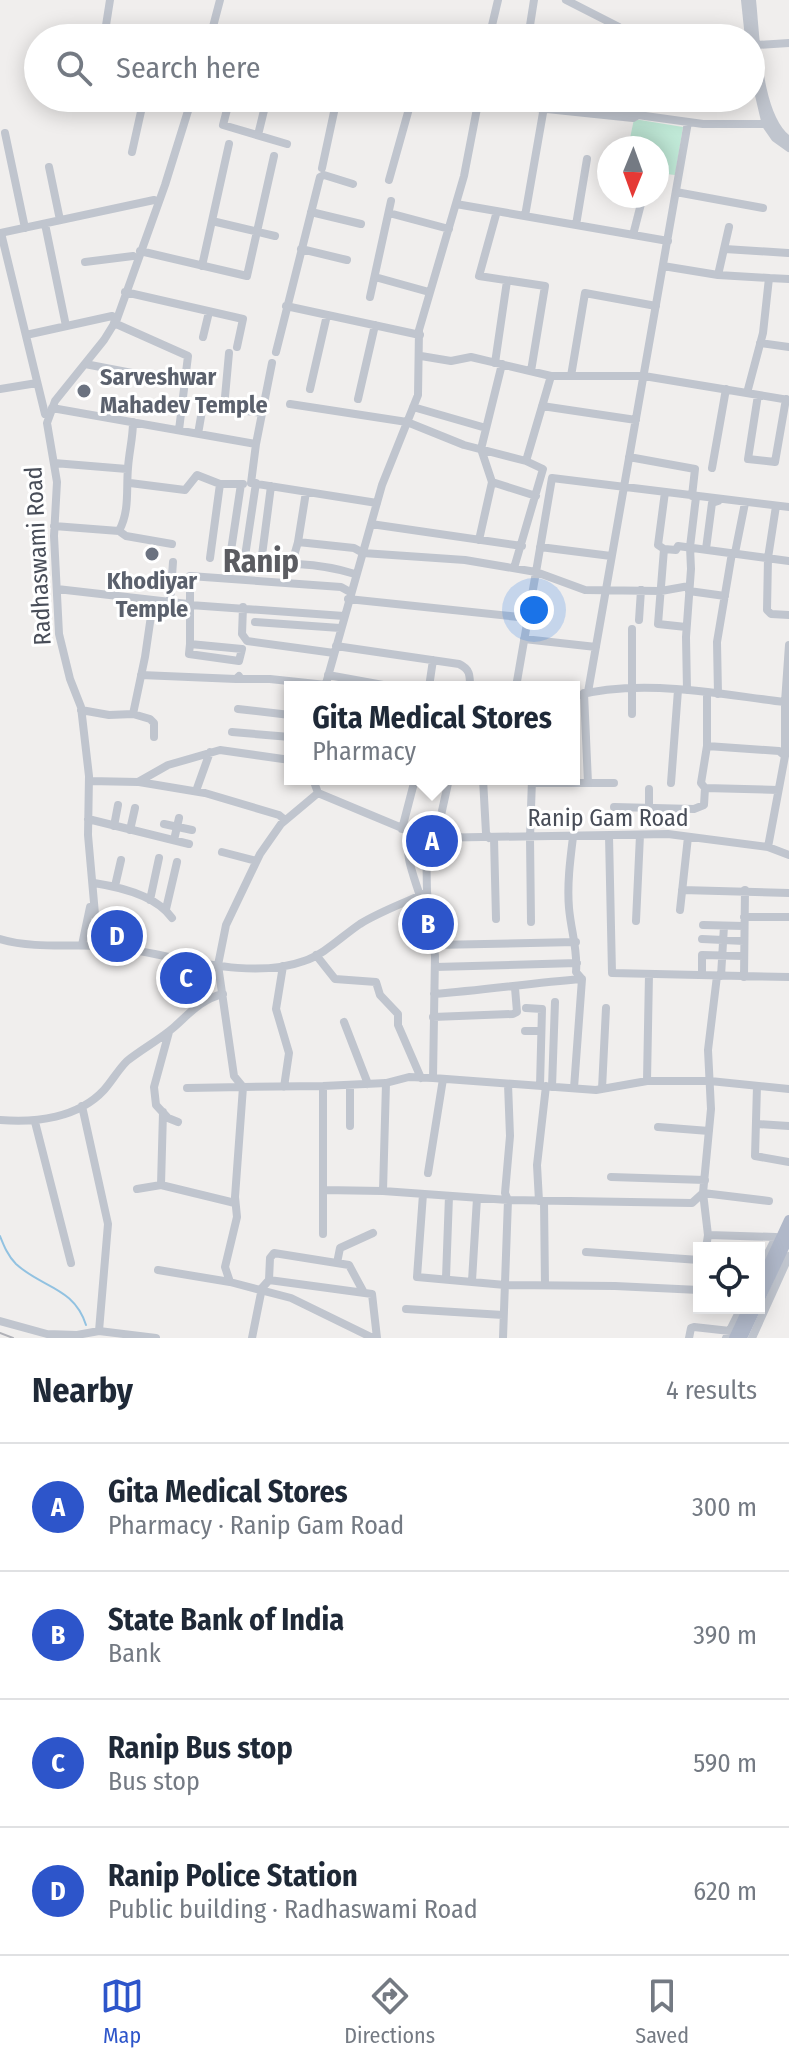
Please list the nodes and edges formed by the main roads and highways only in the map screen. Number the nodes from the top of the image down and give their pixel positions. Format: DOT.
graph roads {
  1 [pos="789,1220"];
  2 [pos="789,1237"];
  3 [pos="765,1272"];
  4 [pos="765,1288"];
  5 [pos="744,1314"];
  6 [pos="755,1314"];
  7 [pos="730,1336"];
  8 [pos="749,1337"];
  1 -- 3 [label="main road"];
  2 -- 4 [label="main road"];
  5 -- 7 [label="main road, bridge"];
  6 -- 8 [label="main road, bridge"];
}
